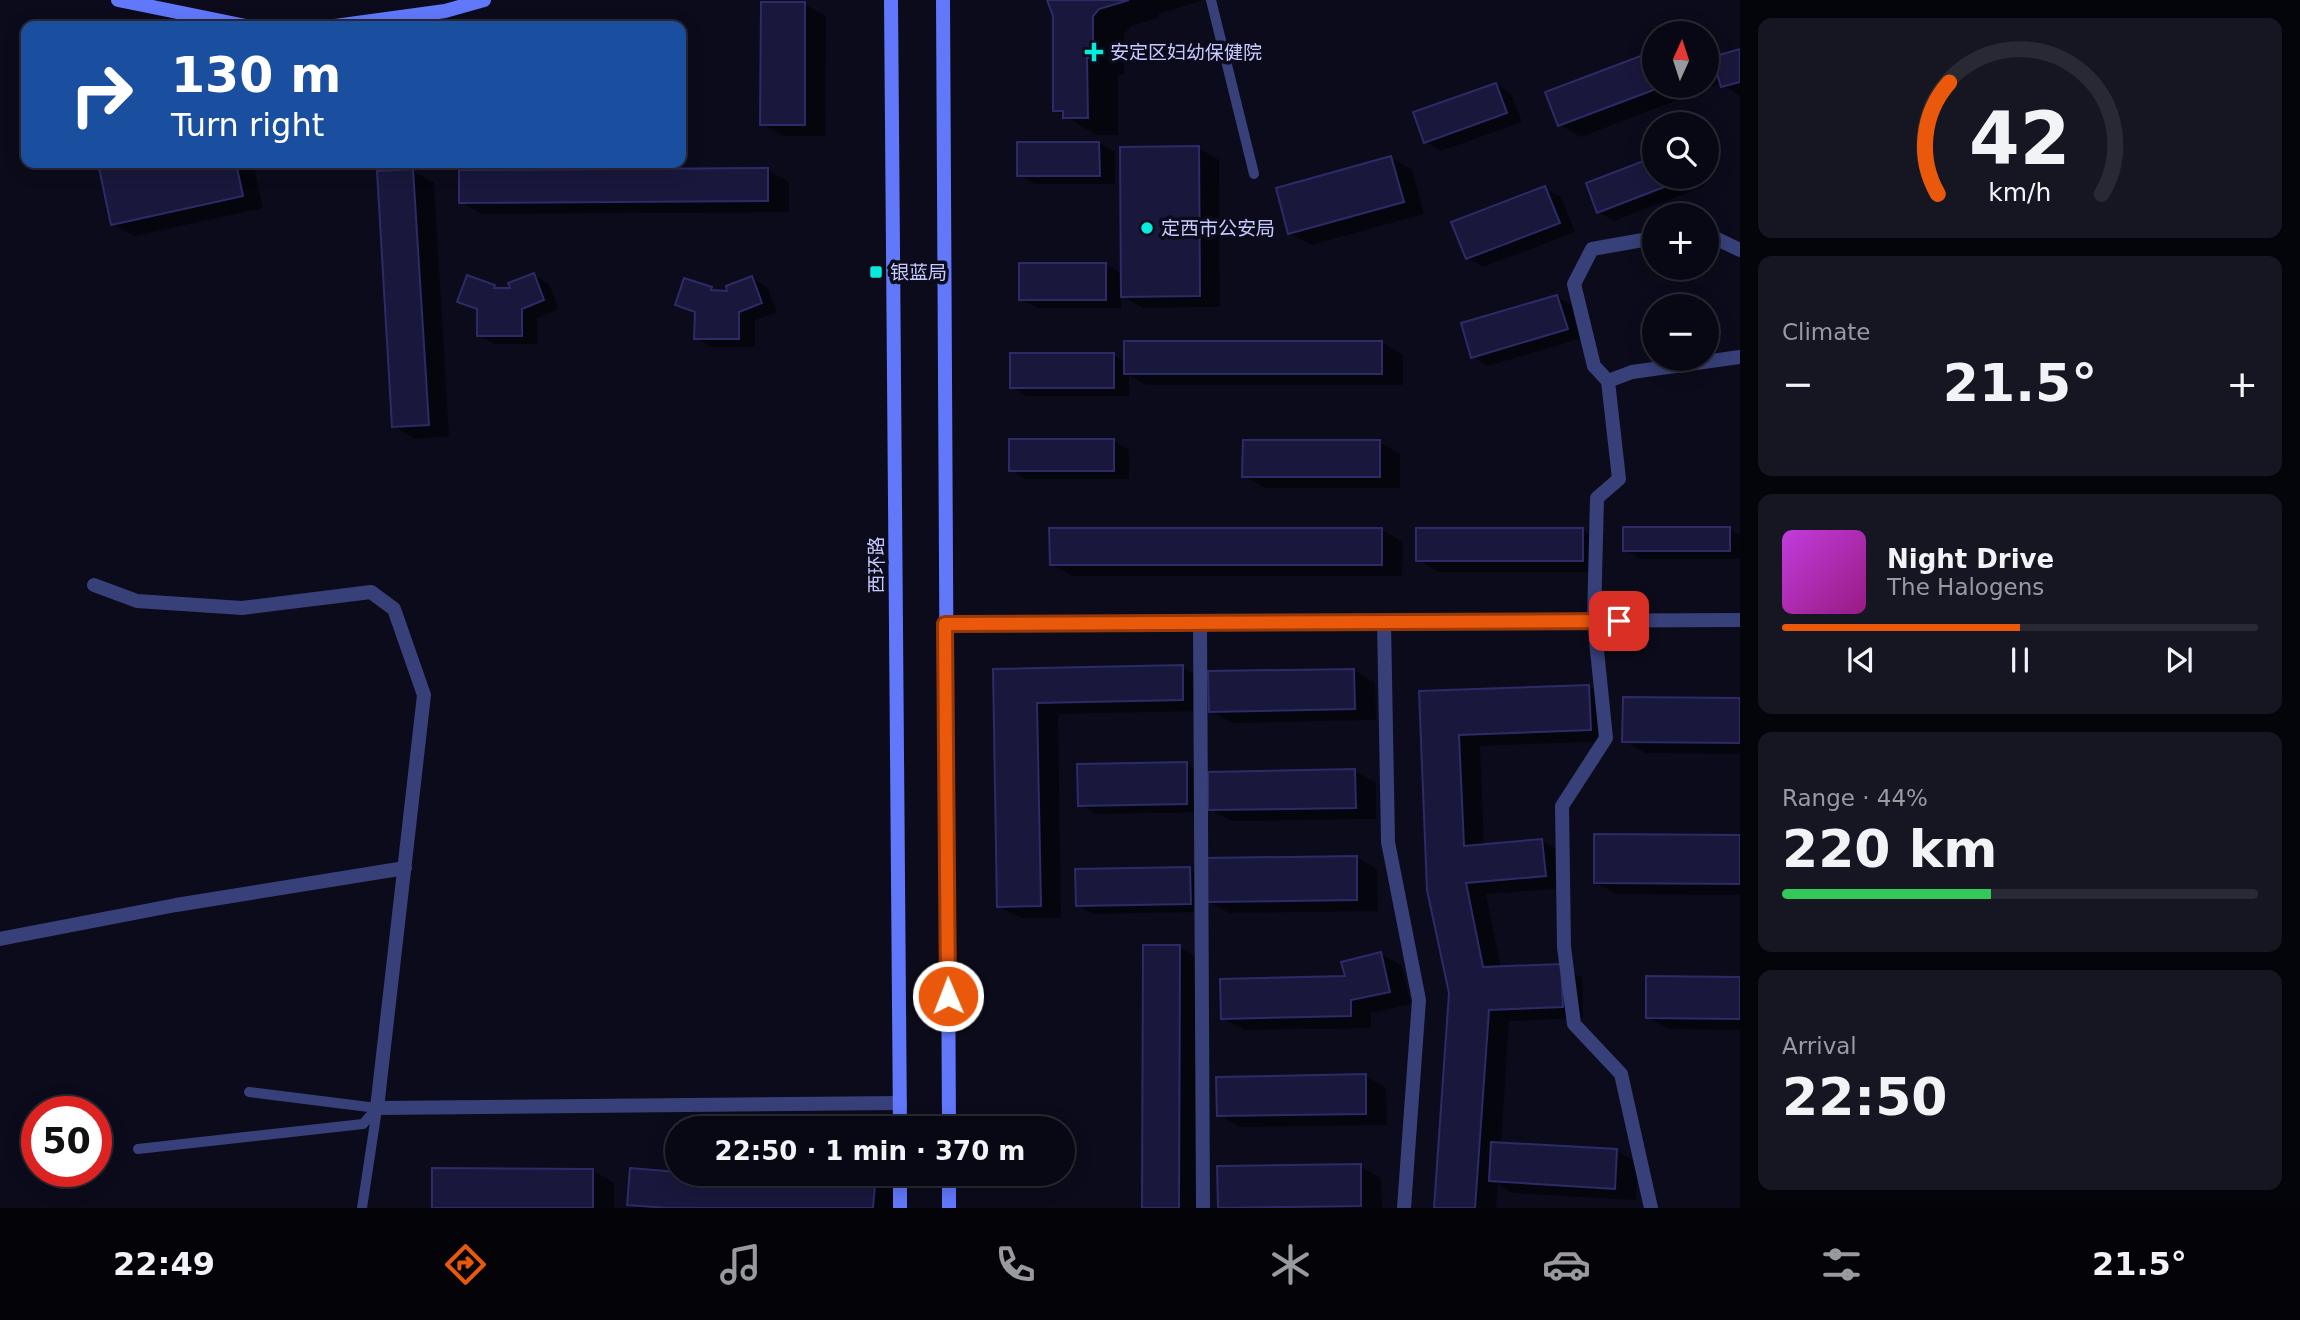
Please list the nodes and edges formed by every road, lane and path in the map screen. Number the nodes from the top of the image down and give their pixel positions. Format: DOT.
graph roads {
  1 [pos="118,0"];
  2 [pos="484,0"];
  3 [pos="891,0"];
  4 [pos="943,0"];
  5 [pos="1211,0"];
  6 [pos="219,21"];
  7 [pos="372,21"];
  8 [pos="1254,174"];
  9 [pos="1642,240"];
  10 [pos="1719,240"];
  11 [pos="1740,250"];
  12 [pos="1740,357"];
  13 [pos="1608,382"];
  14 [pos="94,585"];
  15 [pos="1740,620"];
  16 [pos="1594,621"];
  17 [pos="1384,622"];
  18 [pos="1200,623"];
  19 [pos="945,624"];
  20 [pos="405,868"];
  21 [pos="0,939"];
  22 [pos="249,1092"];
  23 [pos="900,1103"];
  24 [pos="377,1108"];
  25 [pos="900,1116"];
  26 [pos="949,1116"];
  27 [pos="138,1149"];
  28 [pos="900,1186"];
  29 [pos="949,1186"];
  30 [pos="362,1208"];
  31 [pos="900,1208"];
  32 [pos="949,1208"];
  33 [pos="1203,1208"];
  34 [pos="1404,1208"];
  35 [pos="1651,1208"];
  1 -- 6 [label="main road"];
  2 -- 7 [label="main road"];
  3 -- 23 [label="main road, 西环路"];
  4 -- 19 [label="main road"];
  5 -- 8 [label="lane"];
  9 -- 13 [label="street"];
  10 -- 11 [label="street"];
  12 -- 13 [label="street"];
  13 -- 16 [label="street"];
  14 -- 20 [label="street"];
  15 -- 16 [label="street"];
  16 -- 17 [label="street"];
  16 -- 35 [label="street"];
  17 -- 18 [label="street"];
  17 -- 34 [label="street"];
  18 -- 19 [label="street"];
  18 -- 33 [label="street"];
  19 -- 26 [label="main road"];
  20 -- 21 [label="street"];
  20 -- 24 [label="street"];
  22 -- 24 [label="lane"];
  23 -- 24 [label="street"];
  23 -- 25 [label="main road, 西环路"];
  24 -- 27 [label="lane"];
  24 -- 30 [label="lane"];
  28 -- 31 [label="main road"];
  29 -- 32 [label="main road"];
}
